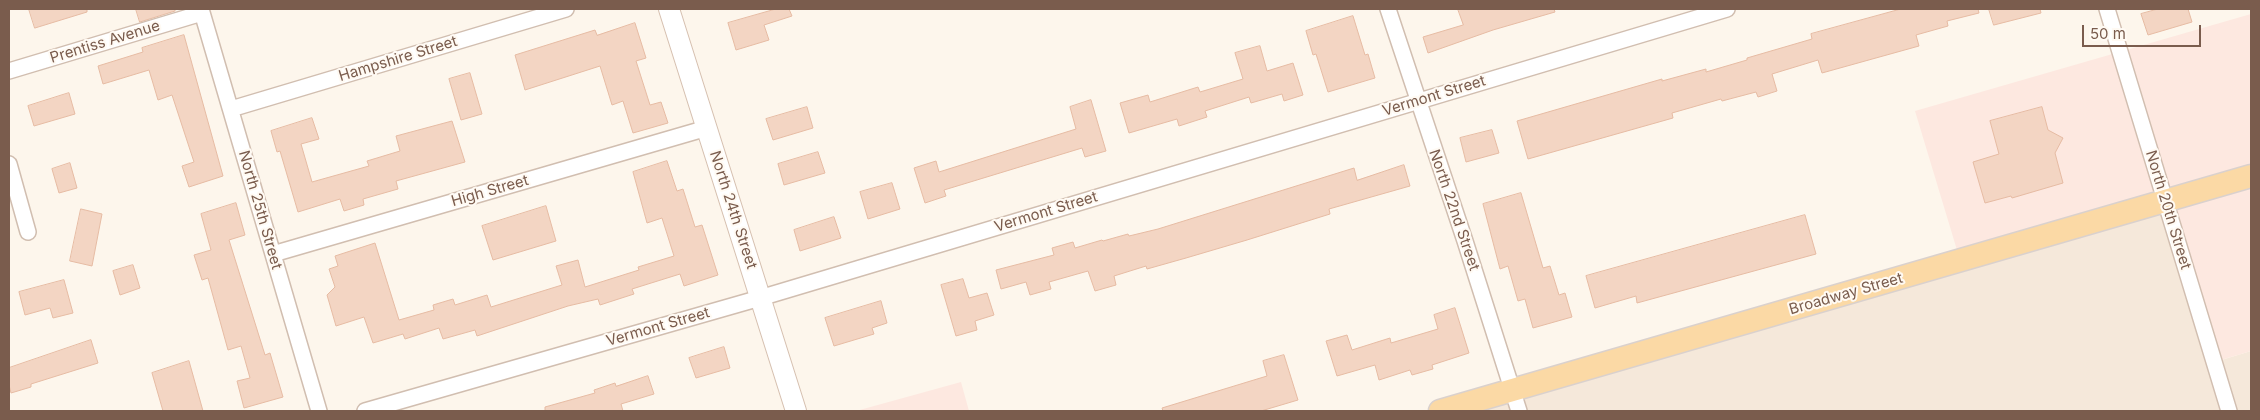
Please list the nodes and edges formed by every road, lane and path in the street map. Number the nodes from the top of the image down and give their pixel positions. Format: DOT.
graph roads {
  1 [pos="566,9"];
  2 [pos="669,9"];
  3 [pos="1388,9"];
  4 [pos="1727,9"];
  5 [pos="2107,9"];
  6 [pos="201,11"];
  7 [pos="9,71"];
  8 [pos="1417,100"];
  9 [pos="231,109"];
  10 [pos="707,128"];
  11 [pos="9,164"];
  12 [pos="2251,176"];
  13 [pos="2165,201"];
  14 [pos="28,232"];
  15 [pos="273,254"];
  16 [pos="760,298"];
  17 [pos="1515,401"];
  18 [pos="319,411"];
  19 [pos="364,411"];
  20 [pos="796,411"];
  21 [pos="1440,411"];
  22 [pos="2229,411"];
  1 -- 9 [label="street, Hampshire Street"];
  2 -- 10 [label="main road, North 24th Street"];
  3 -- 8 [label="street, North 22nd Street"];
  4 -- 8 [label="street, Vermont Street"];
  5 -- 13 [label="street, North 20th Street"];
  6 -- 7 [label="street, Prentiss Avenue"];
  6 -- 9 [label="street, North 25th Street"];
  8 -- 16 [label="street, Vermont Street"];
  8 -- 17 [label="street, North 22nd Street"];
  9 -- 15 [label="street, North 25th Street"];
  10 -- 15 [label="street, High Street"];
  10 -- 16 [label="main road, North 24th Street"];
  11 -- 14 [label="street"];
  12 -- 13 [label="main road, Broadway Street"];
  13 -- 17 [label="main road, Broadway Street"];
  13 -- 22 [label="street, North 20th Street"];
  15 -- 18 [label="street, North 25th Street"];
  16 -- 19 [label="street, Vermont Street"];
  16 -- 20 [label="main road, North 24th Street"];
  17 -- 21 [label="main road, Broadway Street"];
}
